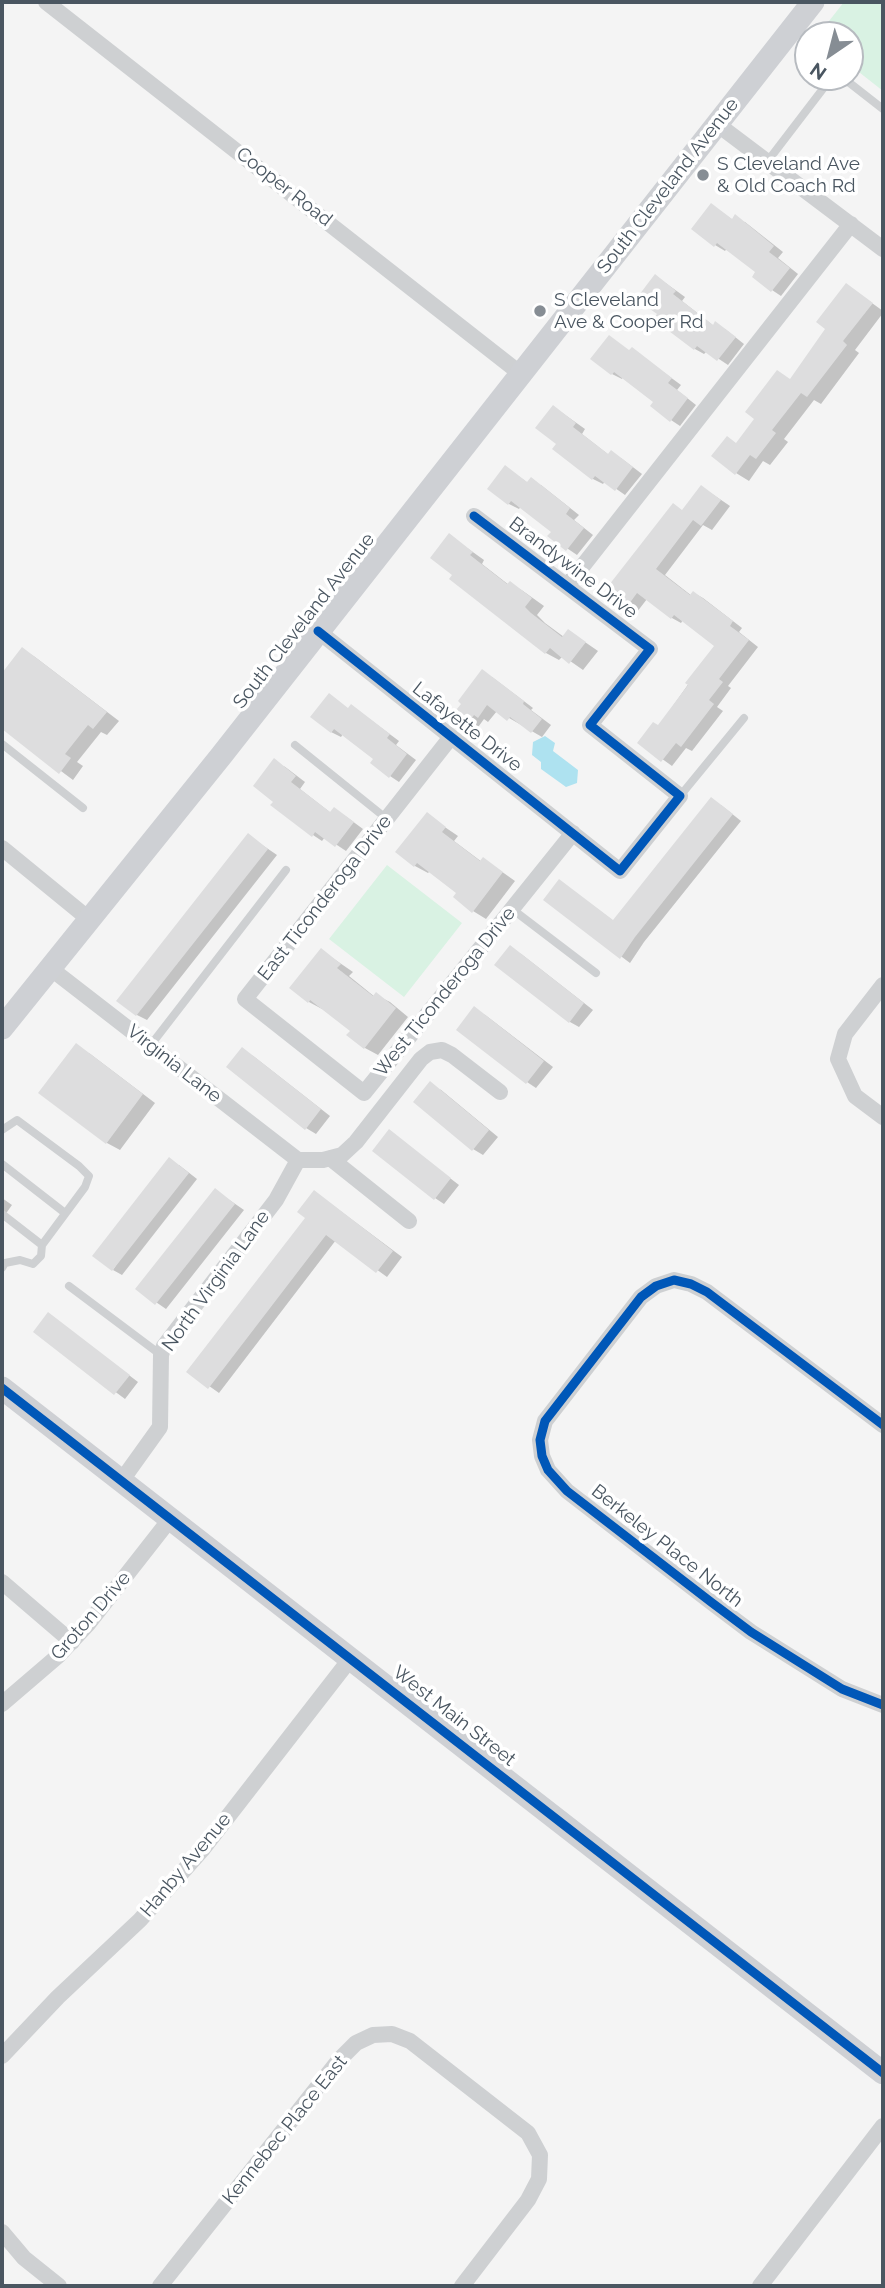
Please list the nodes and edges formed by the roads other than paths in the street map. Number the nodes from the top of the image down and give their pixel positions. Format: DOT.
graph roads {
  1 [pos="46,2"];
  2 [pos="813,2"];
  3 [pos="821,91"];
  4 [pos="860,91"];
  5 [pos="883,109"];
  6 [pos="717,124"];
  7 [pos="768,162"];
  8 [pos="851,224"];
  9 [pos="883,249"];
  10 [pos="521,374"];
  11 [pos="474,516"];
  12 [pos="567,586"];
  13 [pos="318,631"];
  14 [pos="744,718"];
  15 [pos="451,737"];
  16 [pos="2,744"];
  17 [pos="295,745"];
  18 [pos="680,796"];
  19 [pos="83,808"];
  20 [pos="387,819"];
  21 [pos="573,833"];
  22 [pos="2,848"];
  23 [pos="286,870"];
  24 [pos="512,909"];
  25 [pos="90,920"];
  26 [pos="50,968"];
  27 [pos="596,973"];
  28 [pos="883,985"];
  29 [pos="2,1028"];
  30 [pos="150,1046"];
  31 [pos="306,1047"];
  32 [pos="500,1092"];
  33 [pos="883,1117"];
  34 [pos="2,1130"];
  35 [pos="330,1158"];
  36 [pos="298,1160"];
  37 [pos="2,1164"];
  38 [pos="65,1213"];
  39 [pos="2,1214"];
  40 [pos="409,1221"];
  41 [pos="42,1245"];
  42 [pos="2,1268"];
  43 [pos="69,1286"];
  44 [pos="161,1355"];
  45 [pos="2,1388"];
  46 [pos="883,1425"];
  47 [pos="122,1480"];
  48 [pos="171,1518"];
  49 [pos="2,1582"];
  50 [pos="72,1642"];
  51 [pos="351,1658"];
  52 [pos="2,1704"];
  53 [pos="883,1705"];
  54 [pos="2,2056"];
  55 [pos="883,2073"];
  56 [pos="883,2126"];
  57 [pos="2,2232"];
  58 [pos="59,2286"];
  59 [pos="160,2286"];
  60 [pos="462,2286"];
  61 [pos="760,2286"];
  1 -- 10 [label="street, Cooper Road"];
  2 -- 6 [label="main road, South Cleveland Avenue"];
  3 -- 7 [label="lane"];
  4 -- 5 [label="lane"];
  6 -- 7 [label="street"];
  6 -- 10 [label="main road, South Cleveland Avenue"];
  7 -- 8 [label="street"];
  8 -- 9 [label="street"];
  8 -- 12 [label="street, Brandywine Drive"];
  10 -- 13 [label="main road, South Cleveland Avenue"];
  11 -- 12 [label="street, Brandywine Drive"];
  12 -- 18 [label="street, Brandywine Drive"];
  13 -- 15 [label="street, Lafayette Drive"];
  13 -- 25 [label="main road, South Cleveland Avenue"];
  14 -- 18 [label="lane"];
  15 -- 20 [label="street, East Ticonderoga Drive"];
  15 -- 21 [label="street, Lafayette Drive"];
  16 -- 19 [label="lane"];
  17 -- 20 [label="lane"];
  18 -- 21 [label="street, Lafayette Drive"];
  20 -- 31 [label="street, East Ticonderoga Drive"];
  21 -- 24 [label="street, West Ticonderoga Drive"];
  22 -- 25 [label="street"];
  23 -- 30 [label="lane"];
  24 -- 27 [label="lane"];
  24 -- 31 [label="street, West Ticonderoga Drive"];
  25 -- 26 [label="main road, South Cleveland Avenue"];
  26 -- 29 [label="main road, South Cleveland Avenue"];
  26 -- 30 [label="street, Virginia Lane"];
  28 -- 33 [label="street"];
  30 -- 36 [label="street, Virginia Lane"];
  32 -- 35 [label="street"];
  34 -- 38 [label="lane"];
  35 -- 36 [label="street"];
  35 -- 40 [label="street"];
  36 -- 44 [label="street, North Virginia Lane"];
  37 -- 38 [label="lane"];
  38 -- 41 [label="lane"];
  39 -- 41 [label="lane"];
  41 -- 42 [label="lane"];
  43 -- 44 [label="lane"];
  44 -- 47 [label="street, North Virginia Lane"];
  45 -- 47 [label="main road, West Main Street"];
  46 -- 53 [label="street, Berkeley Place North"];
  47 -- 48 [label="main road, West Main Street"];
  48 -- 50 [label="street, Groton Drive"];
  48 -- 51 [label="main road, West Main Street"];
  49 -- 50 [label="street"];
  50 -- 52 [label="street, Groton Drive"];
  51 -- 54 [label="street, Hanby Avenue"];
  51 -- 55 [label="main road, West Main Street"];
  56 -- 61 [label="street"];
  57 -- 58 [label="street"];
  59 -- 60 [label="street, Kennebec Place East"];
}
